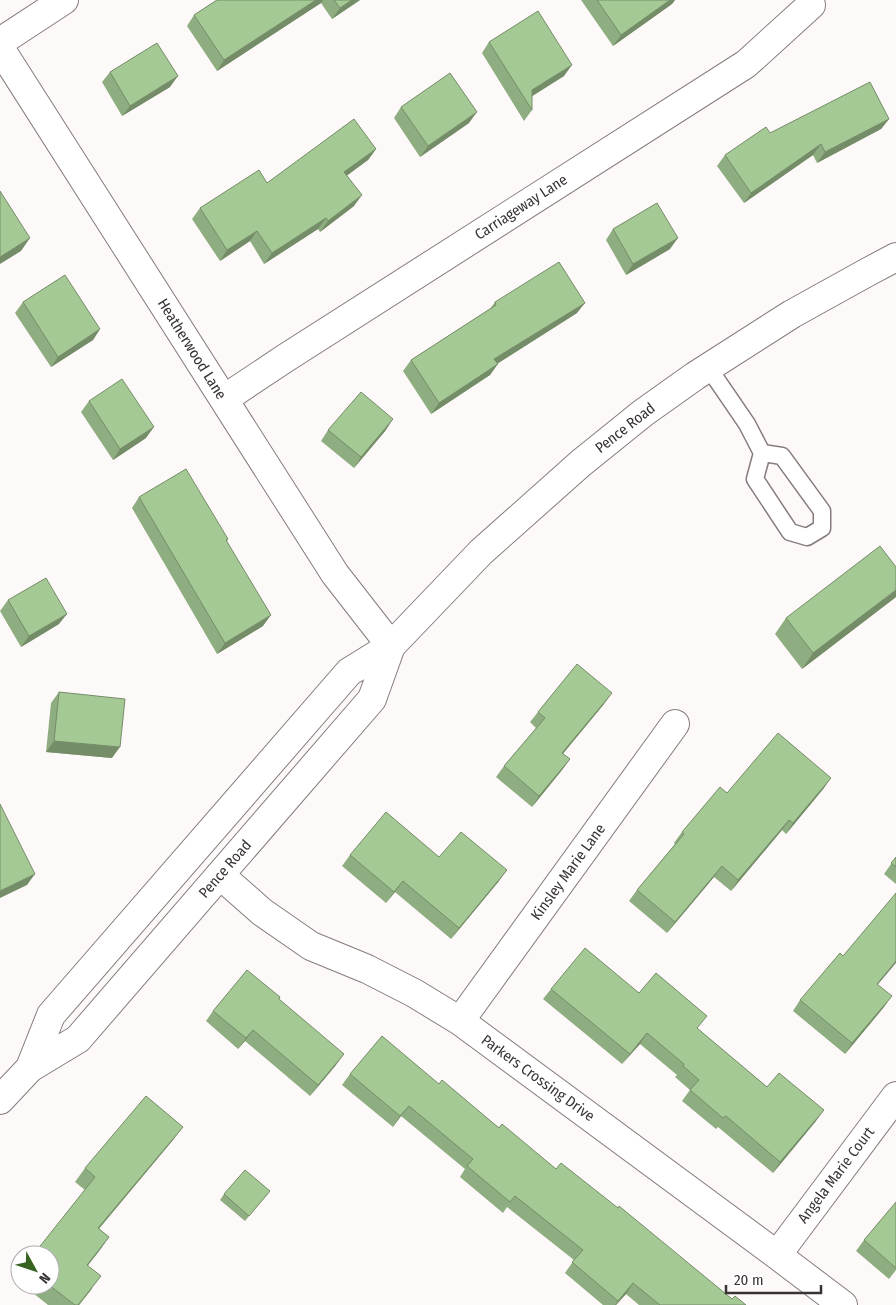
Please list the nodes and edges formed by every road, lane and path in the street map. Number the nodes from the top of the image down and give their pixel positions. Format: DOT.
graph roads {
  1 [pos="64,0"];
  2 [pos="810,5"];
  3 [pos="0,42"];
  4 [pos="0,48"];
  5 [pos="896,257"];
  6 [pos="708,367"];
  7 [pos="224,400"];
  8 [pos="762,453"];
  9 [pos="391,646"];
  10 [pos="676,724"];
  11 [pos="220,875"];
  12 [pos="460,1021"];
  13 [pos="30,1068"];
  14 [pos="896,1096"];
  15 [pos="0,1100"];
  16 [pos="777,1254"];
  17 [pos="844,1305"];
  1 -- 3 [label="street"];
  2 -- 7 [label="street, Carriageway Lane"];
  4 -- 7 [label="street, Heatherwood Lane"];
  5 -- 6 [label="street, Pence Road"];
  6 -- 8 [label="lane"];
  6 -- 9 [label="street, Pence Road"];
  7 -- 9 [label="street, Heatherwood Lane"];
  8 -- 8 [label="lane"];
  9 -- 11 [label="street, Pence Road"];
  9 -- 13 [label="street, Pence Road"];
  10 -- 12 [label="street, Kinsley Marie Lane"];
  11 -- 12 [label="street, Parkers Crossing Drive"];
  11 -- 13 [label="street, Pence Road"];
  12 -- 16 [label="street, Parkers Crossing Drive"];
  13 -- 15 [label="street, Pence Road"];
  14 -- 16 [label="street, Angela Marie Court"];
  16 -- 17 [label="street, Parkers Crossing Drive"];
}
